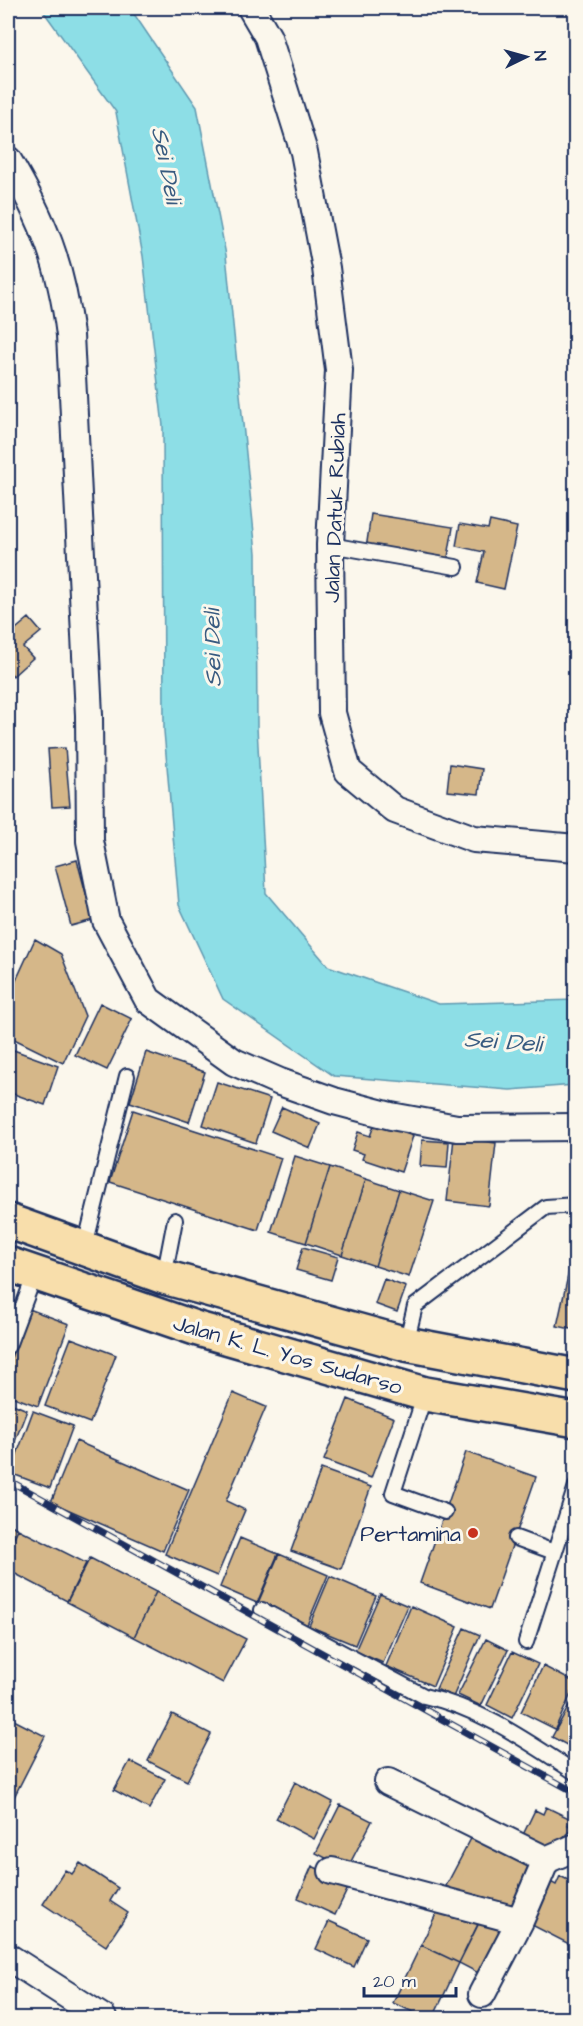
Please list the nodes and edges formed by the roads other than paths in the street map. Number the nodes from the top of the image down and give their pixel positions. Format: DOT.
graph roads {
  1 [pos="251,8"];
  2 [pos="8,160"];
  3 [pos="330,545"];
  4 [pos="456,567"];
  5 [pos="576,848"];
  6 [pos="128,1076"];
  7 [pos="576,1127"];
  8 [pos="576,1205"];
  9 [pos="175,1220"];
  10 [pos="8,1221"];
  11 [pos="84,1250"];
  12 [pos="21,1269"];
  13 [pos="164,1277"];
  14 [pos="406,1344"];
  15 [pos="8,1346"];
  16 [pos="576,1377"];
  17 [pos="425,1394"];
  18 [pos="576,1420"];
  19 [pos="576,1486"];
  20 [pos="445,1512"];
  21 [pos="516,1538"];
  22 [pos="554,1552"];
  23 [pos="262,1610"];
  24 [pos="526,1642"];
  25 [pos="576,1773"];
  26 [pos="388,1782"];
  27 [pos="576,1847"];
  28 [pos="546,1860"];
  29 [pos="332,1871"];
  30 [pos="520,1921"];
  31 [pos="8,1957"];
  32 [pos="482,1994"];
  33 [pos="103,2019"];
  1 -- 3 [label="street, Jalan Datuk Rubiah"];
  2 -- 7 [label="street"];
  3 -- 4 [label="lane"];
  3 -- 5 [label="street, Jalan Datuk Rubiah"];
  6 -- 11 [label="lane"];
  8 -- 14 [label="lane"];
  9 -- 13 [label="lane"];
  10 -- 11 [label="highway, Jalan K. L. Yos Sudarso"];
  11 -- 13 [label="highway, Jalan K. L. Yos Sudarso"];
  12 -- 15 [label="lane"];
  12 -- 17 [label="highway, Jalan K. L. Yos Sudarso"];
  13 -- 14 [label="highway, Jalan K. L. Yos Sudarso"];
  14 -- 16 [label="highway, Jalan K. L. Yos Sudarso"];
  17 -- 18 [label="highway, Jalan K. L. Yos Sudarso"];
  17 -- 20 [label="lane"];
  19 -- 22 [label="lane"];
  21 -- 22 [label="lane"];
  22 -- 24 [label="lane"];
  23 -- 25 [label="lane"];
  26 -- 28 [label="street"];
  27 -- 28 [label="street"];
  28 -- 30 [label="street"];
  29 -- 30 [label="street"];
  30 -- 32 [label="street"];
  31 -- 33 [label="street"];
}
